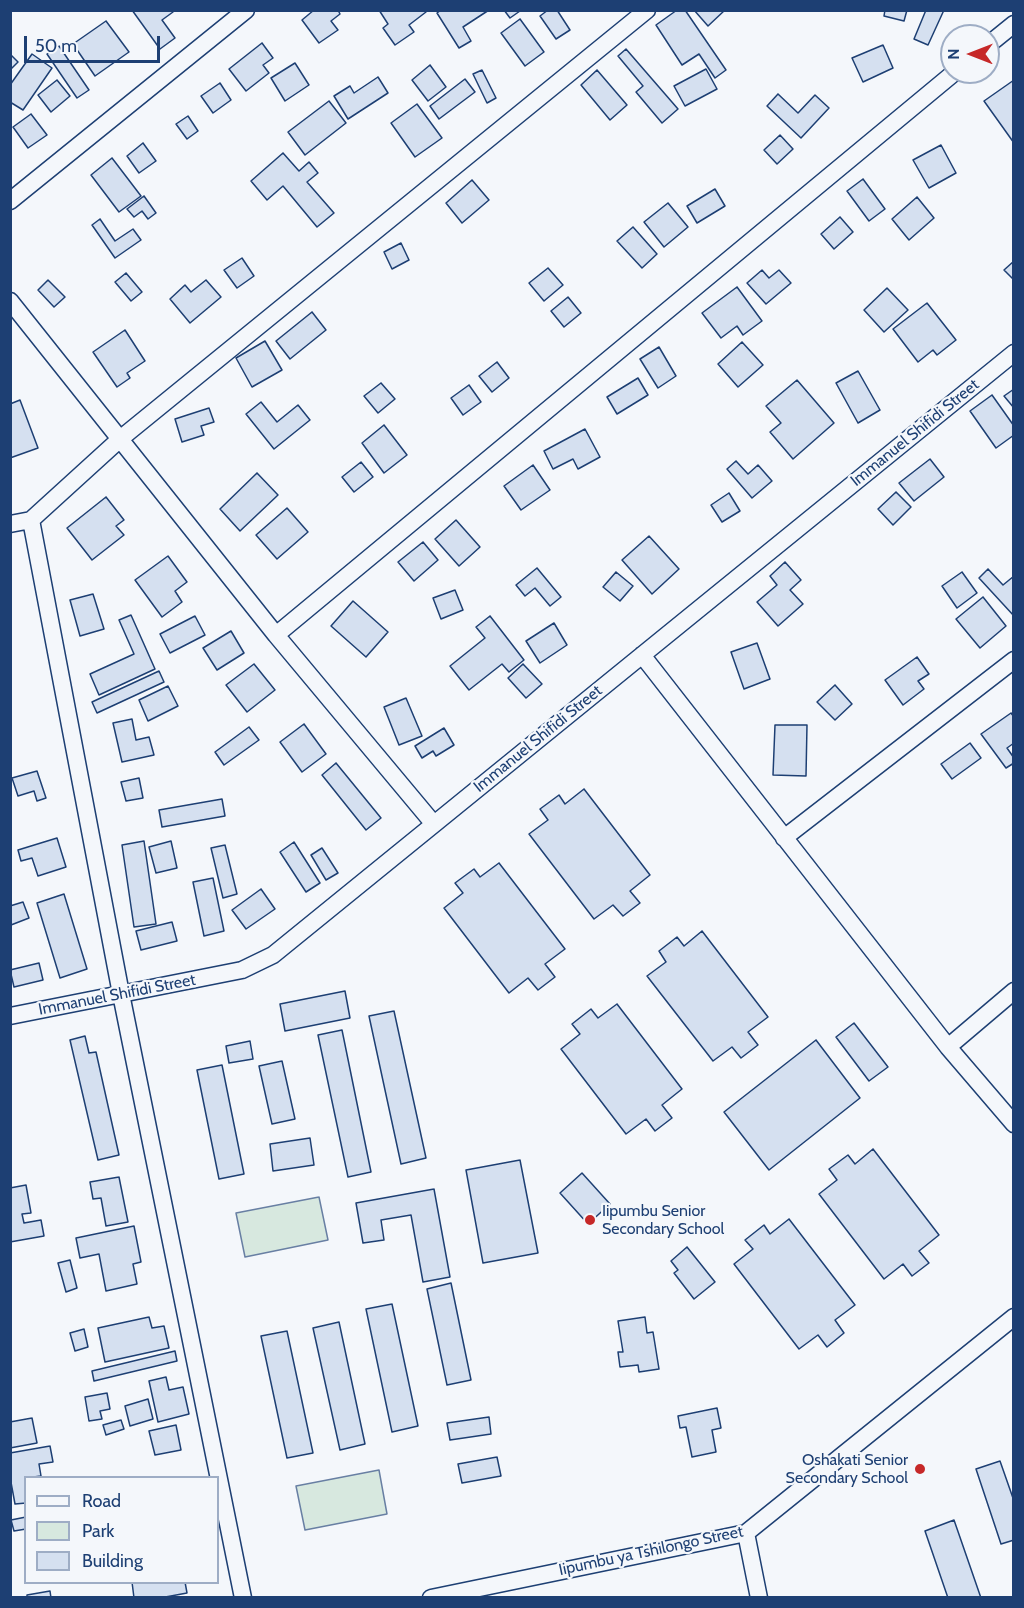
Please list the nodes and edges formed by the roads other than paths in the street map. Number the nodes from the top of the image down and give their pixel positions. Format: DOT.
graph roads {
  1 [pos="246,10"];
  2 [pos="647,10"];
  3 [pos="1009,10"];
  4 [pos="1014,16"];
  5 [pos="1014,24"];
  6 [pos="1000,35"];
  7 [pos="942,84"];
  8 [pos="10,201"];
  9 [pos="10,301"];
  10 [pos="1014,353"];
  11 [pos="120,439"];
  12 [pos="31,520"];
  13 [pos="10,524"];
  14 [pos="276,635"];
  15 [pos="642,655"];
  16 [pos="1014,660"];
  17 [pos="434,823"];
  18 [pos="784,838"];
  19 [pos="1014,991"];
  20 [pos="121,994"];
  21 [pos="10,1016"];
  22 [pos="948,1047"];
  23 [pos="1014,1124"];
  24 [pos="1014,1317"];
  25 [pos="218,1476"];
  26 [pos="219,1479"];
  27 [pos="746,1533"];
  28 [pos="506,1590"];
  29 [pos="243,1598"];
  30 [pos="431,1598"];
  31 [pos="759,1598"];
  1 -- 8 [label="street"];
  2 -- 11 [label="street"];
  3 -- 4 [label="street"];
  5 -- 6 [label="street"];
  7 -- 14 [label="street"];
  9 -- 11 [label="street"];
  10 -- 15 [label="street, Immanuel Shifidi Street"];
  11 -- 12 [label="street"];
  11 -- 14 [label="street"];
  12 -- 13 [label="street"];
  12 -- 20 [label="street"];
  14 -- 17 [label="street"];
  15 -- 17 [label="street, Immanuel Shifidi Street"];
  15 -- 18 [label="street"];
  16 -- 18 [label="street"];
  17 -- 20 [label="street, Immanuel Shifidi Street"];
  18 -- 22 [label="street"];
  19 -- 22 [label="street"];
  20 -- 21 [label="street, Immanuel Shifidi Street"];
  20 -- 25 [label="street"];
  22 -- 23 [label="street"];
  24 -- 27 [label="street, Iipumbu ya Tshilongo Street"];
  26 -- 29 [label="street"];
  27 -- 28 [label="street, Iipumbu ya Tshilongo Street"];
  27 -- 31 [label="street"];
  28 -- 30 [label="street, Iipumbu ya Tshilongo Street"];
}
